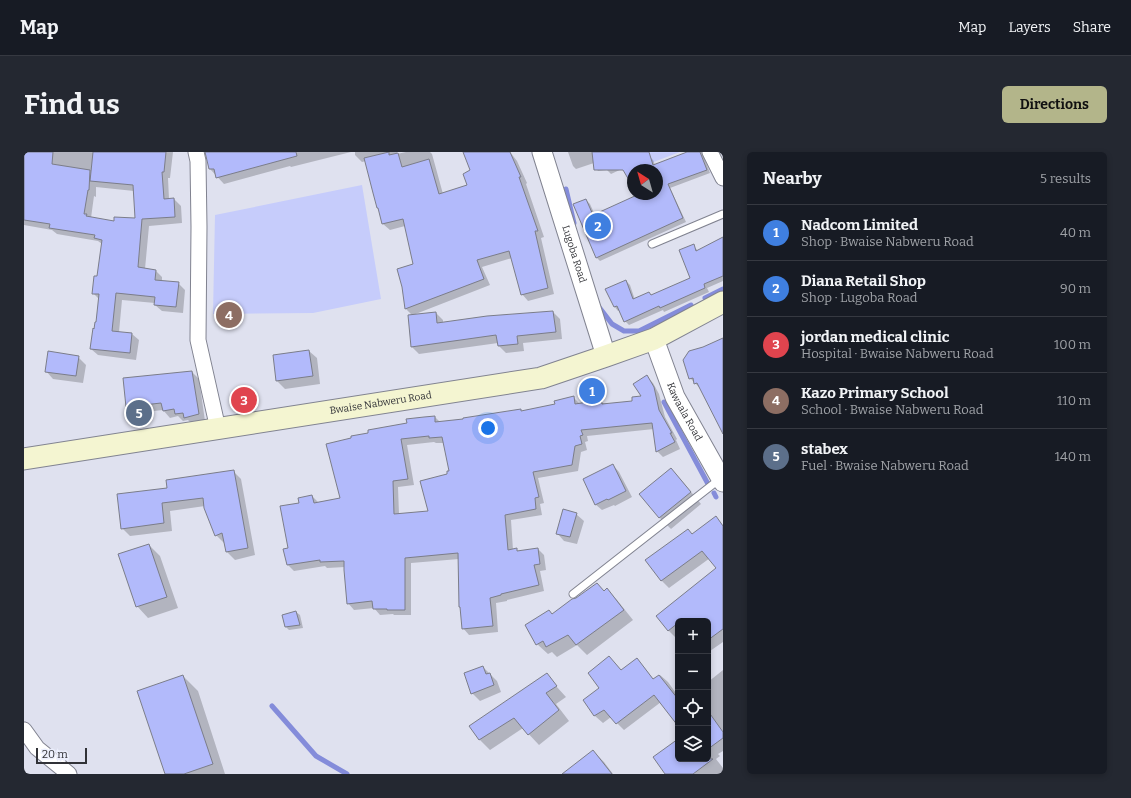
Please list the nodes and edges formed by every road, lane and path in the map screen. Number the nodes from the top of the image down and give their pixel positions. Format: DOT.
graph roads {
  1 [pos="196,152"];
  2 [pos="542,152"];
  3 [pos="710,152"];
  4 [pos="723,178"];
  5 [pos="723,214"];
  6 [pos="652,244"];
  7 [pos="723,302"];
  8 [pos="654,339"];
  9 [pos="606,356"];
  10 [pos="218,429"];
  11 [pos="24,459"];
  12 [pos="722,480"];
  13 [pos="573,594"];
  14 [pos="24,730"];
  15 [pos="68,774"];
  1 -- 10 [label="street"];
  2 -- 9 [label="street, Lugoba Road"];
  3 -- 4 [label="street"];
  5 -- 6 [label="lane"];
  7 -- 8 [label="main road, Bwaise Nabweru Road"];
  8 -- 9 [label="main road, Bwaise Nabweru Road"];
  8 -- 12 [label="street, Kawaala Road"];
  9 -- 10 [label="main road, Bwaise Nabweru Road"];
  10 -- 11 [label="main road, Bwaise Nabweru Road"];
  12 -- 13 [label="lane"];
  14 -- 15 [label="street"];
}
